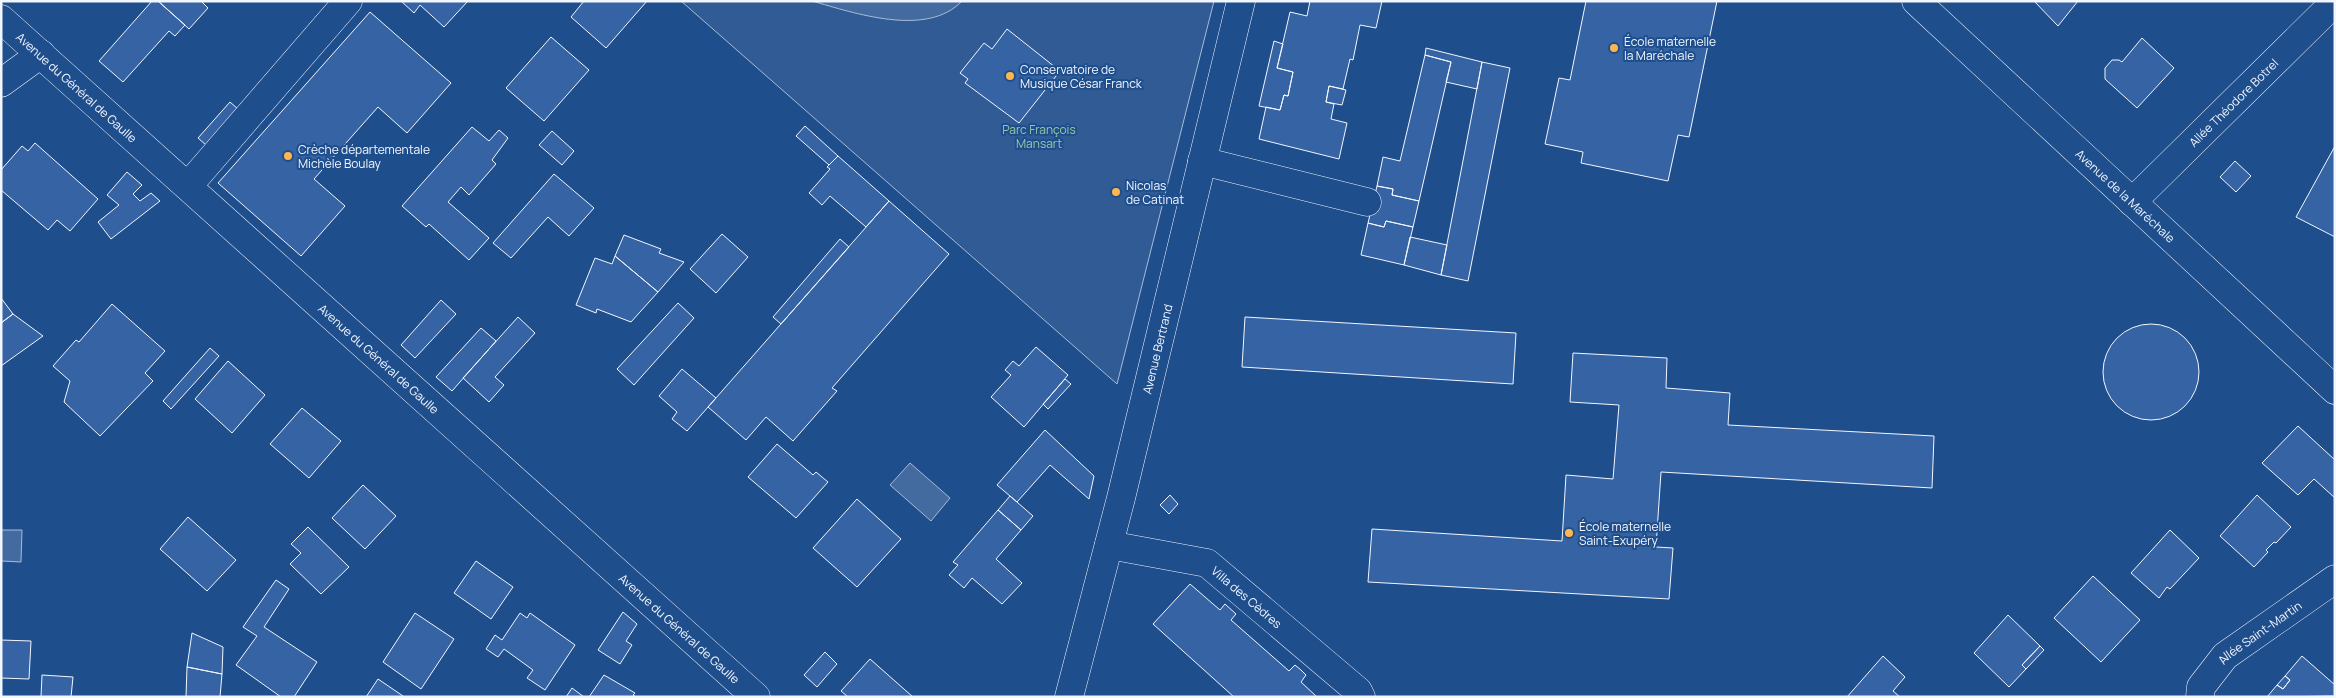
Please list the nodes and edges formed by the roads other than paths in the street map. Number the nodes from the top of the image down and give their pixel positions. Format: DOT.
graph roads {
  1 [pos="348,1"];
  2 [pos="1241,1"];
  3 [pos="1919,2"];
  4 [pos="2335,2"];
  5 [pos="1,19"];
  6 [pos="41,54"];
  7 [pos="1,83"];
  8 [pos="1202,161"];
  9 [pos="188,186"];
  10 [pos="1367,202"];
  11 [pos="2132,202"];
  12 [pos="2335,390"];
  13 [pos="1109,545"];
  14 [pos="2335,579"];
  15 [pos="756,697"];
  16 [pos="1069,697"];
  17 [pos="1361,697"];
  18 [pos="2200,697"];
  1 -- 9 [label="street"];
  2 -- 8 [label="street, Avenue Bertrand"];
  3 -- 11 [label="street, Avenue de la Maréchale"];
  4 -- 11 [label="street, Allée Théodore Botrel"];
  5 -- 6 [label="street, Avenue du Général de Gaulle"];
  6 -- 7 [label="street"];
  6 -- 9 [label="street, Avenue du Général de Gaulle"];
  8 -- 10 [label="street"];
  8 -- 13 [label="street, Avenue Bertrand"];
  9 -- 15 [label="street, Avenue du Général de Gaulle"];
  11 -- 12 [label="street, Avenue de la Maréchale"];
  13 -- 16 [label="street, Avenue Bertrand"];
  13 -- 17 [label="street, Villa des Cèdres"];
  14 -- 18 [label="street, Allée Saint-Martin"];
}
